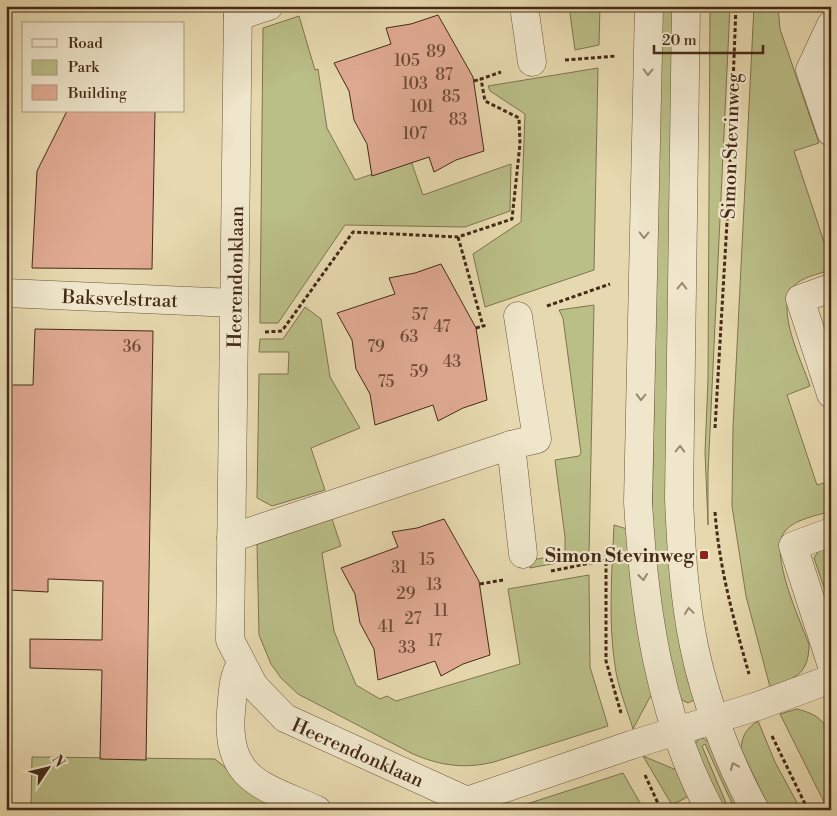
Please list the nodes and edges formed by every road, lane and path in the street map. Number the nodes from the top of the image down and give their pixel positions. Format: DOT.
graph roads {
  1 [pos="269,6"];
  2 [pos="524,6"];
  3 [pos="649,6"];
  4 [pos="686,6"];
  5 [pos="736,6"];
  6 [pos="238,11"];
  7 [pos="831,26"];
  8 [pos="616,56"];
  9 [pos="532,62"];
  10 [pos="481,79"];
  11 [pos="474,81"];
  12 [pos="831,132"];
  13 [pos="831,288"];
  14 [pos="6,293"];
  15 [pos="234,302"];
  16 [pos="518,316"];
  17 [pos="483,326"];
  18 [pos="476,328"];
  19 [pos="235,334"];
  20 [pos="831,394"];
  21 [pos="715,438"];
  22 [pos="511,445"];
  23 [pos="714,504"];
  24 [pos="831,532"];
  25 [pos="231,538"];
  26 [pos="523,554"];
  27 [pos="606,560"];
  28 [pos="831,663"];
  29 [pos="242,664"];
  30 [pos="831,679"];
  31 [pos="758,706"];
  32 [pos="715,719"];
  33 [pos="676,731"];
  34 [pos="465,805"];
  35 [pos="317,810"];
  36 [pos="710,810"];
  37 [pos="755,810"];
  38 [pos="808,810"];
  1 -- 6 [label="street, Heerendonklaan"];
  2 -- 9 [label="street"];
  3 -- 33 [label="street, one-way"];
  32 -- 4 [label="street, one-way"];
  5 -- 21 [label="path, Simon Stevinweg"];
  6 -- 15 [label="street, Heerendonklaan"];
  7 -- 12 [label="street"];
  8 -- 9 [label="path"];
  9 -- 10 [label="path"];
  10 -- 11 [label="path"];
  10 -- 19 [label="path"];
  13 -- 20 [label="street"];
  14 -- 15 [label="street, Baksvelstraat"];
  15 -- 19 [label="street, Heerendonklaan"];
  16 -- 22 [label="street"];
  17 -- 18 [label="path"];
  19 -- 25 [label="street, Heerendonklaan"];
  22 -- 25 [label="street"];
  22 -- 26 [label="street"];
  23 -- 31 [label="path"];
  24 -- 28 [label="street"];
  25 -- 29 [label="street, Heerendonklaan"];
  26 -- 27 [label="path"];
  29 -- 34 [label="street, Heerendonklaan"];
  29 -- 35 [label="street"];
  30 -- 31 [label="street, Heerendonklaan"];
  31 -- 32 [label="street, Heerendonklaan"];
  31 -- 38 [label="path"];
  32 -- 33 [label="street, Heerendonklaan"];
  37 -- 32 [label="street, one-way"];
  33 -- 34 [label="street, Heerendonklaan"];
  33 -- 36 [label="street"];
}
